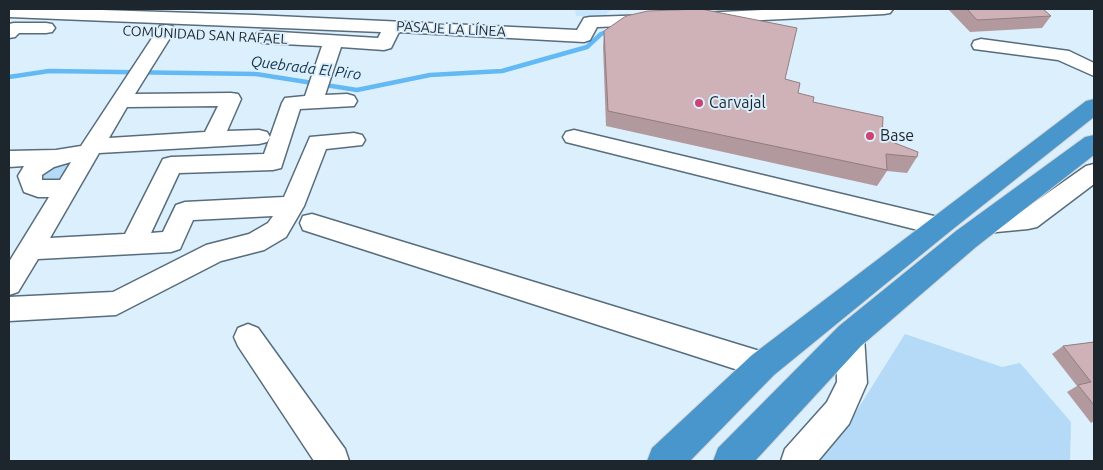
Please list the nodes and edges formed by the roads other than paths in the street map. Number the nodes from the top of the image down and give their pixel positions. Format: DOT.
graph roads {
  1 [pos="884,9"];
  2 [pos="9,12"];
  3 [pos="689,18"];
  4 [pos="669,19"];
  5 [pos="392,26"];
  6 [pos="166,30"];
  7 [pos="9,33"];
  8 [pos="333,42"];
  9 [pos="981,44"];
  10 [pos="1094,70"];
  11 [pos="317,90"];
  12 [pos="121,101"];
  13 [pos="347,101"];
  14 [pos="1094,106"];
  15 [pos="259,137"];
  16 [pos="574,137"];
  17 [pos="213,139"];
  18 [pos="184,140"];
  19 [pos="354,140"];
  20 [pos="1094,143"];
  21 [pos="90,149"];
  22 [pos="55,157"];
  23 [pos="9,159"];
  24 [pos="171,166"];
  25 [pos="1094,172"];
  26 [pos="38,188"];
  27 [pos="9,189"];
  28 [pos="66,190"];
  29 [pos="292,206"];
  30 [pos="312,223"];
  31 [pos="986,224"];
  32 [pos="938,226"];
  33 [pos="133,244"];
  34 [pos="30,250"];
  35 [pos="9,284"];
  36 [pos="9,309"];
  37 [pos="850,336"];
  38 [pos="248,338"];
  39 [pos="763,365"];
  40 [pos="332,461"];
  41 [pos="665,461"];
  42 [pos="731,461"];
  43 [pos="797,461"];
  1 -- 3 [label="street"];
  2 -- 5 [label="street, PASAJE LA LÍNEA"];
  4 -- 5 [label="street, PASAJE LA LÍNEA"];
  5 -- 8 [label="street, COMUNIDAD SAN RAFAEL"];
  6 -- 7 [label="street, COMUNIDAD SAN RAFAEL"];
  6 -- 8 [label="street, COMUNIDAD SAN RAFAEL"];
  6 -- 12 [label="street"];
  8 -- 11 [label="street"];
  9 -- 10 [label="street"];
  11 -- 13 [label="street"];
  11 -- 24 [label="street"];
  12 -- 17 [label="street"];
  12 -- 21 [label="street"];
  14 -- 32 [label="highway"];
  15 -- 17 [label="street"];
  16 -- 32 [label="street"];
  17 -- 18 [label="street"];
  18 -- 21 [label="street"];
  18 -- 24 [label="street"];
  19 -- 29 [label="street"];
  20 -- 31 [label="highway"];
  21 -- 22 [label="street"];
  21 -- 28 [label="street"];
  22 -- 23 [label="street"];
  22 -- 26 [label="street"];
  24 -- 33 [label="street"];
  25 -- 31 [label="street"];
  26 -- 27 [label="street"];
  26 -- 28 [label="street"];
  28 -- 34 [label="street"];
  29 -- 33 [label="street"];
  29 -- 36 [label="street"];
  30 -- 39 [label="street"];
  31 -- 37 [label="highway"];
  32 -- 39 [label="highway"];
  33 -- 34 [label="street"];
  34 -- 35 [label="street"];
  37 -- 42 [label="highway"];
  37 -- 43 [label="street"];
  38 -- 40 [label="street"];
  39 -- 41 [label="highway"];
}
